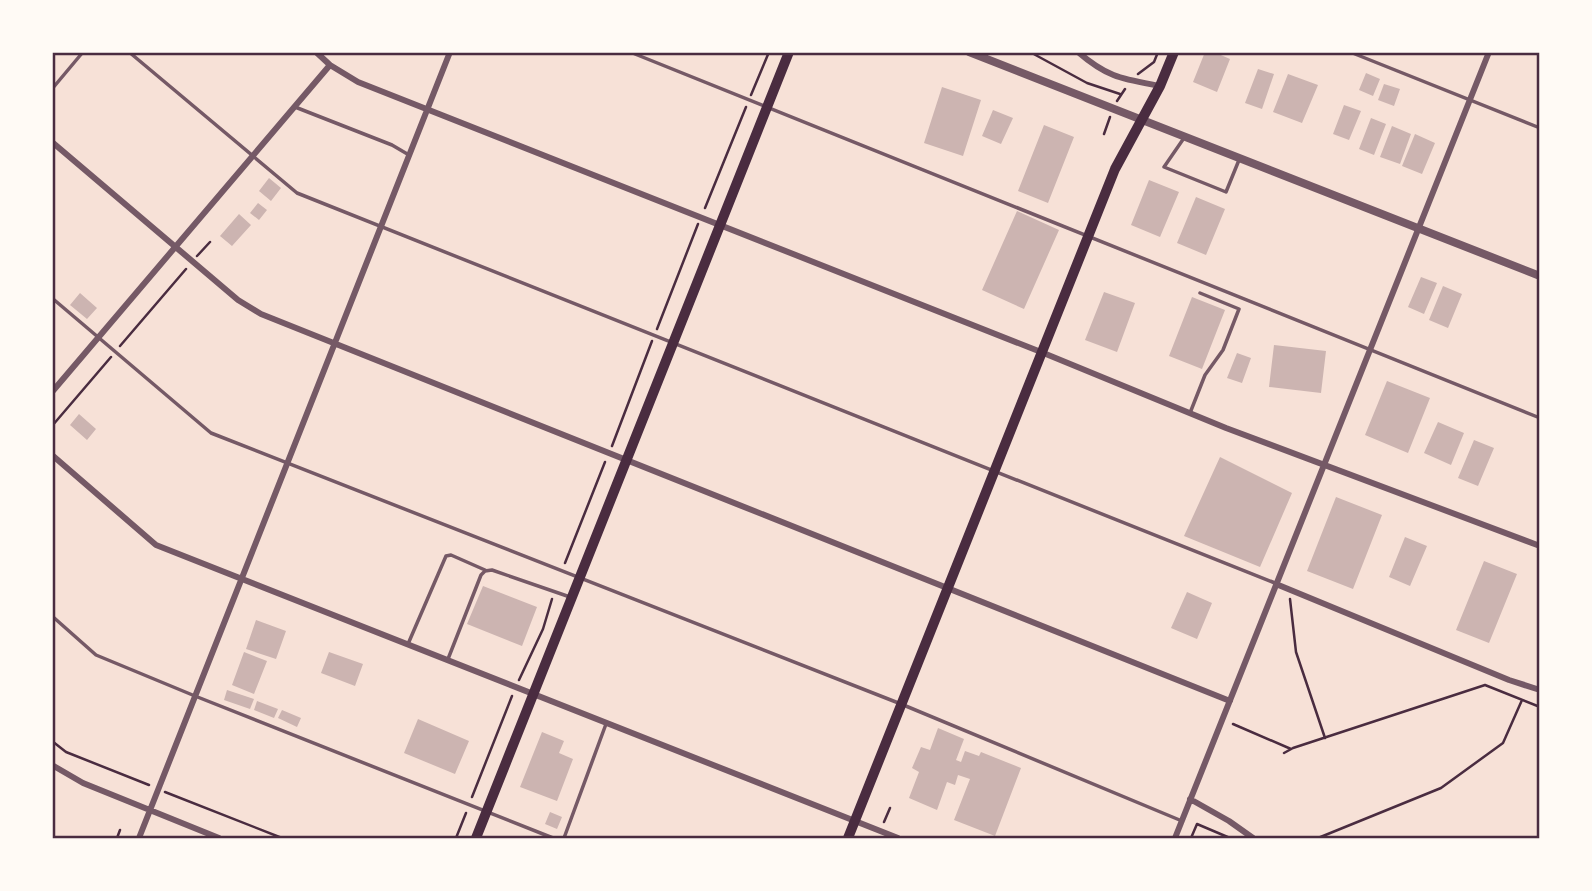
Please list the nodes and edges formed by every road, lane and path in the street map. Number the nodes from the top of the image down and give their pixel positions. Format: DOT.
graph roads {
  1 [pos="83,52"];
  2 [pos="129,52"];
  3 [pos="316,52"];
  4 [pos="450,52"];
  5 [pos="630,52"];
  6 [pos="769,52"];
  7 [pos="789,52"];
  8 [pos="969,52"];
  9 [pos="1030,52"];
  10 [pos="1078,52"];
  11 [pos="1158,52"];
  12 [pos="1174,52"];
  13 [pos="1349,52"];
  14 [pos="1489,52"];
  15 [pos="330,65"];
  16 [pos="1131,81"];
  17 [pos="1160,86"];
  18 [pos="52,89"];
  19 [pos="1121,94"];
  20 [pos="749,100"];
  21 [pos="1470,101"];
  22 [pos="295,107"];
  23 [pos="767,107"];
  24 [pos="428,108"];
  25 [pos="1113,109"];
  26 [pos="1142,120"];
  27 [pos="1539,128"];
  28 [pos="1104,134"];
  29 [pos="1184,138"];
  30 [pos="52,142"];
  31 [pos="409,155"];
  32 [pos="253,157"];
  33 [pos="1240,158"];
  34 [pos="701,218"];
  35 [pos="720,225"];
  36 [pos="381,227"];
  37 [pos="1419,228"];
  38 [pos="1088,235"];
  39 [pos="210,242"];
  40 [pos="176,246"];
  41 [pos="193,261"];
  42 [pos="1539,275"];
  43 [pos="1200,293"];
  44 [pos="52,298"];
  45 [pos="654,335"];
  46 [pos="99,338"];
  47 [pos="673,342"];
  48 [pos="334,343"];
  49 [pos="1370,350"];
  50 [pos="115,352"];
  51 [pos="1041,352"];
  52 [pos="52,392"];
  53 [pos="1190,413"];
  54 [pos="1539,418"];
  55 [pos="52,426"];
  56 [pos="609,452"];
  57 [pos="52,455"];
  58 [pos="627,459"];
  59 [pos="288,461"];
  60 [pos="1325,463"];
  61 [pos="995,470"];
  62 [pos="1539,546"];
  63 [pos="563,570"];
  64 [pos="486,571"];
  65 [pos="580,576"];
  66 [pos="241,578"];
  67 [pos="1276,584"];
  68 [pos="948,588"];
  69 [pos="554,592"];
  70 [pos="1289,596"];
  71 [pos="572,597"];
  72 [pos="52,616"];
  73 [pos="408,643"];
  74 [pos="448,659"];
  75 [pos="516,686"];
  76 [pos="1539,690"];
  77 [pos="533,693"];
  78 [pos="195,696"];
  79 [pos="1522,700"];
  80 [pos="1230,701"];
  81 [pos="901,704"];
  82 [pos="1539,707"];
  83 [pos="607,722"];
  84 [pos="1233,724"];
  85 [pos="1325,738"];
  86 [pos="1291,749"];
  87 [pos="1284,753"];
  88 [pos="52,765"];
  89 [pos="1190,799"];
  90 [pos="469,805"];
  91 [pos="151,810"];
  92 [pos="486,811"];
  93 [pos="855,821"];
  94 [pos="1182,821"];
  95 [pos="120,830"];
  96 [pos="117,838"];
  97 [pos="139,838"];
  98 [pos="219,838"];
  99 [pos="456,838"];
  100 [pos="475,838"];
  101 [pos="553,838"];
  102 [pos="564,838"];
  103 [pos="848,838"];
  104 [pos="898,838"];
  105 [pos="1175,838"];
  106 [pos="1191,838"];
  107 [pos="1230,838"];
  108 [pos="1253,838"];
  109 [pos="1318,838"];
  1 -- 18 [label="lane"];
  2 -- 32 [label="lane"];
  3 -- 15 [label="street"];
  4 -- 24 [label="street"];
  5 -- 20 [label="lane"];
  6 -- 20 [label="path"];
  7 -- 23 [label="main road"];
  8 -- 25 [label="street"];
  9 -- 19 [label="path"];
  10 -- 16 [label="street"];
  11 -- 16 [label="path"];
  12 -- 17 [label="main road"];
  13 -- 21 [label="lane"];
  14 -- 21 [label="street"];
  15 -- 22 [label="street"];
  15 -- 24 [label="street"];
  16 -- 17 [label="street"];
  16 -- 19 [label="path"];
  17 -- 26 [label="main road"];
  19 -- 25 [label="path"];
  20 -- 23 [label="lane"];
  20 -- 34 [label="path"];
  21 -- 27 [label="lane"];
  21 -- 37 [label="street"];
  22 -- 31 [label="lane"];
  22 -- 32 [label="street"];
  23 -- 35 [label="main road"];
  23 -- 38 [label="lane"];
  24 -- 31 [label="street"];
  24 -- 34 [label="street"];
  25 -- 26 [label="street"];
  25 -- 28 [label="path"];
  26 -- 29 [label="street"];
  26 -- 38 [label="main road"];
  29 -- 33 [label="street"];
  29 -- 33 [label="lane"];
  30 -- 40 [label="street"];
  31 -- 36 [label="street"];
  32 -- 36 [label="lane"];
  32 -- 40 [label="street"];
  33 -- 37 [label="street"];
  34 -- 35 [label="street"];
  34 -- 45 [label="path"];
  35 -- 47 [label="main road"];
  35 -- 51 [label="street"];
  36 -- 45 [label="lane"];
  36 -- 48 [label="street"];
  37 -- 42 [label="street"];
  37 -- 49 [label="street"];
  38 -- 49 [label="lane"];
  38 -- 51 [label="main road"];
  39 -- 41 [label="path"];
  40 -- 41 [label="street"];
  40 -- 46 [label="street"];
  41 -- 48 [label="street"];
  41 -- 50 [label="path"];
  43 -- 53 [label="lane"];
  44 -- 46 [label="lane"];
  45 -- 47 [label="lane"];
  45 -- 56 [label="path"];
  46 -- 50 [label="lane"];
  46 -- 52 [label="street"];
  47 -- 58 [label="main road"];
  47 -- 61 [label="lane"];
  48 -- 56 [label="street"];
  48 -- 59 [label="street"];
  49 -- 54 [label="lane"];
  49 -- 60 [label="street"];
  50 -- 55 [label="path"];
  50 -- 59 [label="lane"];
  51 -- 53 [label="street"];
  51 -- 61 [label="main road"];
  53 -- 60 [label="street"];
  56 -- 58 [label="street"];
  56 -- 63 [label="path"];
  57 -- 66 [label="street"];
  58 -- 65 [label="main road"];
  58 -- 68 [label="street"];
  59 -- 63 [label="lane"];
  59 -- 66 [label="street"];
  60 -- 62 [label="street"];
  60 -- 67 [label="street"];
  61 -- 67 [label="lane"];
  61 -- 68 [label="main road"];
  63 -- 65 [label="lane"];
  64 -- 69 [label="lane"];
  64 -- 73 [label="lane"];
  64 -- 74 [label="lane"];
  65 -- 71 [label="main road"];
  65 -- 81 [label="lane"];
  66 -- 73 [label="street"];
  66 -- 78 [label="street"];
  67 -- 76 [label="street"];
  67 -- 80 [label="street"];
  68 -- 80 [label="street"];
  68 -- 81 [label="main road"];
  69 -- 71 [label="lane"];
  69 -- 75 [label="path"];
  70 -- 85 [label="path"];
  71 -- 77 [label="main road"];
  72 -- 78 [label="lane"];
  73 -- 74 [label="street"];
  74 -- 75 [label="street"];
  75 -- 77 [label="street"];
  75 -- 90 [label="path"];
  77 -- 83 [label="street"];
  77 -- 92 [label="main road"];
  78 -- 90 [label="lane"];
  78 -- 91 [label="street"];
  79 -- 82 [label="path"];
  79 -- 85 [label="path"];
  79 -- 109 [label="path"];
  80 -- 89 [label="street"];
  81 -- 93 [label="main road"];
  81 -- 94 [label="lane"];
  83 -- 93 [label="street"];
  83 -- 102 [label="lane"];
  84 -- 86 [label="path"];
  85 -- 86 [label="path"];
  86 -- 87 [label="path"];
  88 -- 91 [label="street"];
  89 -- 94 [label="street"];
  89 -- 108 [label="street"];
  90 -- 92 [label="lane"];
  90 -- 99 [label="path"];
  91 -- 97 [label="street"];
  91 -- 98 [label="street"];
  92 -- 100 [label="main road"];
  92 -- 101 [label="lane"];
  93 -- 103 [label="main road"];
  93 -- 104 [label="street"];
  94 -- 105 [label="street"];
  95 -- 96 [label="path"];
  106 -- 107 [label="path"];
}
